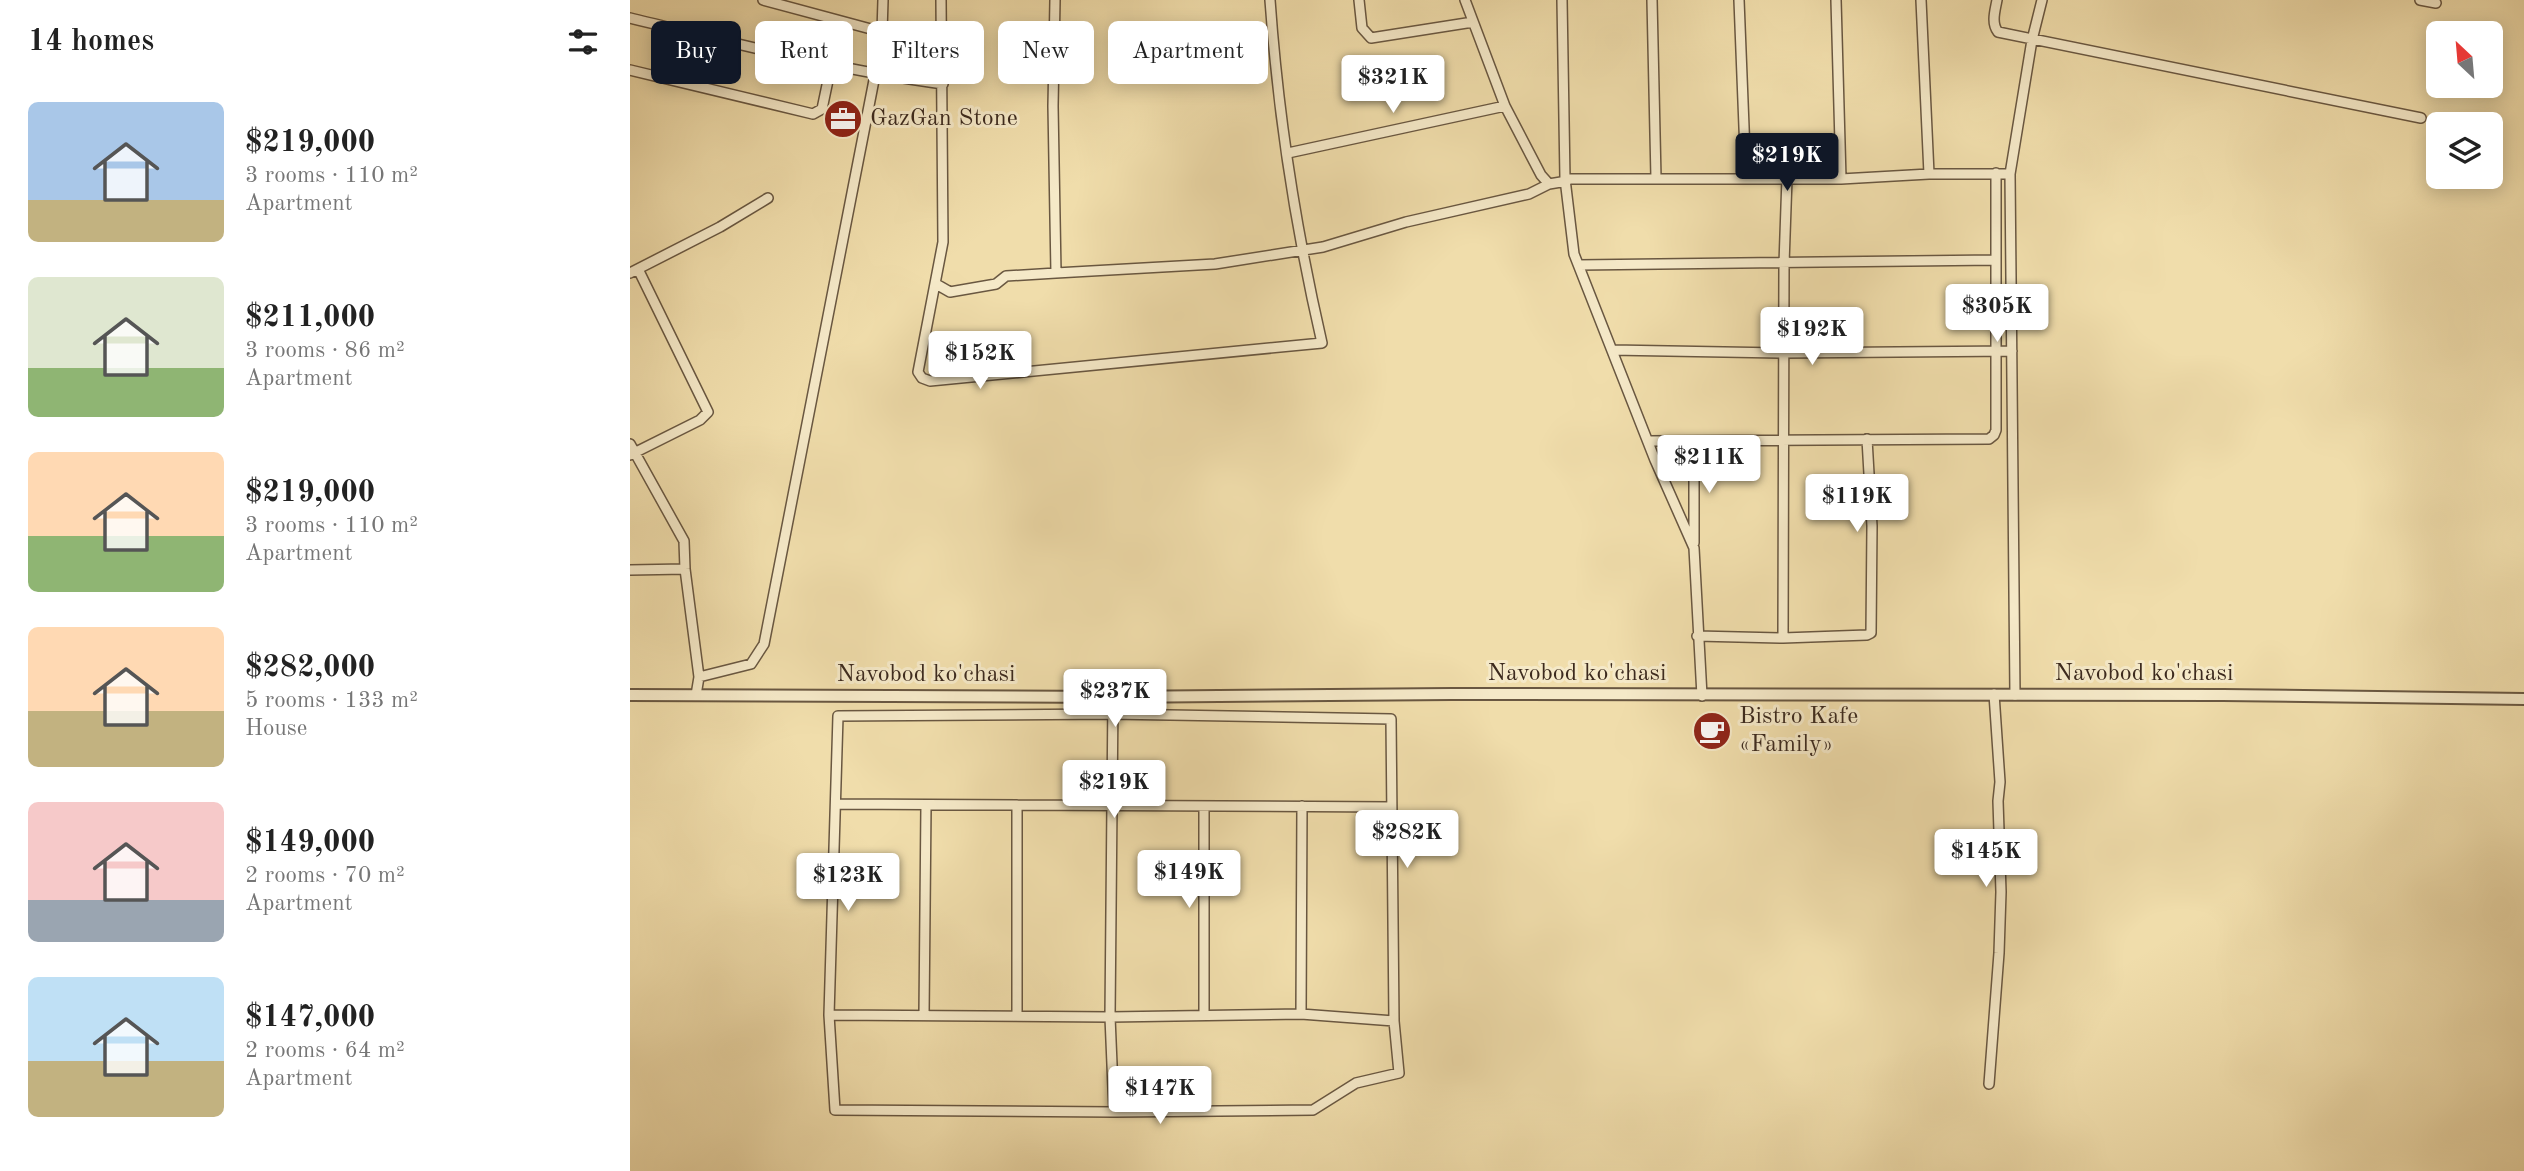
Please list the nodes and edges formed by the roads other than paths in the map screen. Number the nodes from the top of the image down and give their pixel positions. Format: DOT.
graph roads {
  1 [pos="763,0"];
  2 [pos="883,0"];
  3 [pos="941,0"];
  4 [pos="1055,0"];
  5 [pos="1270,0"];
  6 [pos="1359,0"];
  7 [pos="1465,0"];
  8 [pos="1562,0"];
  9 [pos="1651,0"];
  10 [pos="1739,0"];
  11 [pos="1836,0"];
  12 [pos="1921,0"];
  13 [pos="1997,0"];
  14 [pos="2042,0"];
  15 [pos="2420,0"];
  16 [pos="2436,3"];
  17 [pos="630,18"];
  18 [pos="882,21"];
  19 [pos="942,21"];
  20 [pos="1473,22"];
  21 [pos="867,28"];
  22 [pos="2032,40"];
  23 [pos="755,48"];
  24 [pos="630,70"];
  25 [pos="827,84"];
  26 [pos="873,84"];
  27 [pos="943,84"];
  28 [pos="1505,106"];
  29 [pos="2421,118"];
  30 [pos="1288,153"];
  31 [pos="1996,173"];
  32 [pos="1929,174"];
  33 [pos="2010,174"];
  34 [pos="1656,178"];
  35 [pos="1746,178"];
  36 [pos="1787,178"];
  37 [pos="1841,179"];
  38 [pos="1566,180"];
  39 [pos="1549,184"];
  40 [pos="768,198"];
  41 [pos="1301,251"];
  42 [pos="1996,260"];
  43 [pos="1784,264"];
  44 [pos="1579,265"];
  45 [pos="634,271"];
  46 [pos="1056,273"];
  47 [pos="936,284"];
  48 [pos="1612,350"];
  49 [pos="1995,350"];
  50 [pos="2012,351"];
  51 [pos="1783,353"];
  52 [pos="1867,439"];
  53 [pos="1648,441"];
  54 [pos="1694,441"];
  55 [pos="1783,442"];
  56 [pos="632,451"];
  57 [pos="1694,548"];
  58 [pos="685,569"];
  59 [pos="630,570"];
  60 [pos="1697,636"];
  61 [pos="1783,638"];
  62 [pos="698,677"];
  63 [pos="1994,694"];
  64 [pos="630,695"];
  65 [pos="696,695"];
  66 [pos="2015,695"];
  67 [pos="1702,696"];
  68 [pos="1113,697"];
  69 [pos="2524,699"];
  70 [pos="1112,714"];
  71 [pos="837,804"];
  72 [pos="926,804"];
  73 [pos="1017,805"];
  74 [pos="1111,805"];
  75 [pos="1204,806"];
  76 [pos="1302,806"];
  77 [pos="1391,807"];
  78 [pos="1301,1014"];
  79 [pos="829,1015"];
  80 [pos="924,1015"];
  81 [pos="1204,1015"];
  82 [pos="1017,1016"];
  83 [pos="1110,1017"];
  84 [pos="1394,1021"];
  85 [pos="1989,1084"];
  86 [pos="1114,1112"];
  1 -- 21 [label="street"];
  2 -- 18 [label="street"];
  3 -- 19 [label="street"];
  4 -- 46 [label="street"];
  5 -- 30 [label="street"];
  6 -- 20 [label="street"];
  7 -- 20 [label="street"];
  8 -- 38 [label="street"];
  9 -- 34 [label="street"];
  10 -- 35 [label="street"];
  11 -- 37 [label="street"];
  12 -- 32 [label="street"];
  13 -- 22 [label="street"];
  14 -- 22 [label="street"];
  15 -- 16 [label="street"];
  17 -- 23 [label="street"];
  20 -- 28 [label="street"];
  22 -- 29 [label="street"];
  22 -- 33 [label="street"];
  24 -- 25 [label="street"];
  26 -- 62 [label="street"];
  27 -- 47 [label="street"];
  28 -- 30 [label="street"];
  28 -- 39 [label="street"];
  30 -- 41 [label="street"];
  31 -- 32 [label="street"];
  31 -- 33 [label="street"];
  31 -- 42 [label="street"];
  32 -- 37 [label="street"];
  33 -- 50 [label="street"];
  34 -- 35 [label="street"];
  34 -- 38 [label="street"];
  35 -- 36 [label="street"];
  36 -- 37 [label="street"];
  36 -- 43 [label="street"];
  38 -- 39 [label="street"];
  38 -- 44 [label="street"];
  39 -- 41 [label="street"];
  40 -- 45 [label="street"];
  41 -- 46 [label="street"];
  41 -- 47 [label="street"];
  42 -- 43 [label="street"];
  42 -- 49 [label="street"];
  43 -- 44 [label="street"];
  43 -- 51 [label="street"];
  44 -- 48 [label="street"];
  45 -- 56 [label="street"];
  46 -- 47 [label="street"];
  48 -- 51 [label="street"];
  48 -- 53 [label="street"];
  49 -- 50 [label="street"];
  49 -- 51 [label="street"];
  49 -- 52 [label="street"];
  50 -- 66 [label="street"];
  51 -- 55 [label="street"];
  52 -- 55 [label="street"];
  52 -- 61 [label="street"];
  53 -- 54 [label="street"];
  53 -- 57 [label="street"];
  54 -- 55 [label="street"];
  54 -- 57 [label="street"];
  55 -- 61 [label="street"];
  56 -- 58 [label="street"];
  57 -- 60 [label="street"];
  58 -- 59 [label="street"];
  58 -- 62 [label="street"];
  60 -- 61 [label="street"];
  60 -- 67 [label="street"];
  62 -- 65 [label="street"];
  63 -- 66 [label="street, Navobod ko'chasi"];
  63 -- 67 [label="street, Navobod ko'chasi"];
  63 -- 85 [label="street"];
  64 -- 65 [label="street, Navobod ko'chasi"];
  65 -- 68 [label="street, Navobod ko'chasi"];
  66 -- 69 [label="street, Navobod ko'chasi"];
  67 -- 68 [label="street, Navobod ko'chasi"];
  68 -- 70 [label="street"];
  70 -- 71 [label="street"];
  70 -- 74 [label="street"];
  70 -- 77 [label="street"];
  71 -- 72 [label="street"];
  71 -- 79 [label="street"];
  72 -- 73 [label="street"];
  72 -- 80 [label="street"];
  73 -- 74 [label="street"];
  73 -- 82 [label="street"];
  74 -- 75 [label="street"];
  74 -- 83 [label="street"];
  75 -- 76 [label="street"];
  75 -- 81 [label="street"];
  76 -- 77 [label="street"];
  76 -- 78 [label="street"];
  77 -- 84 [label="street"];
  78 -- 81 [label="street"];
  78 -- 84 [label="street"];
  79 -- 80 [label="street"];
  79 -- 86 [label="street"];
  80 -- 82 [label="street"];
  81 -- 83 [label="street"];
  82 -- 83 [label="street"];
  83 -- 86 [label="street"];
  84 -- 86 [label="street"];
}
